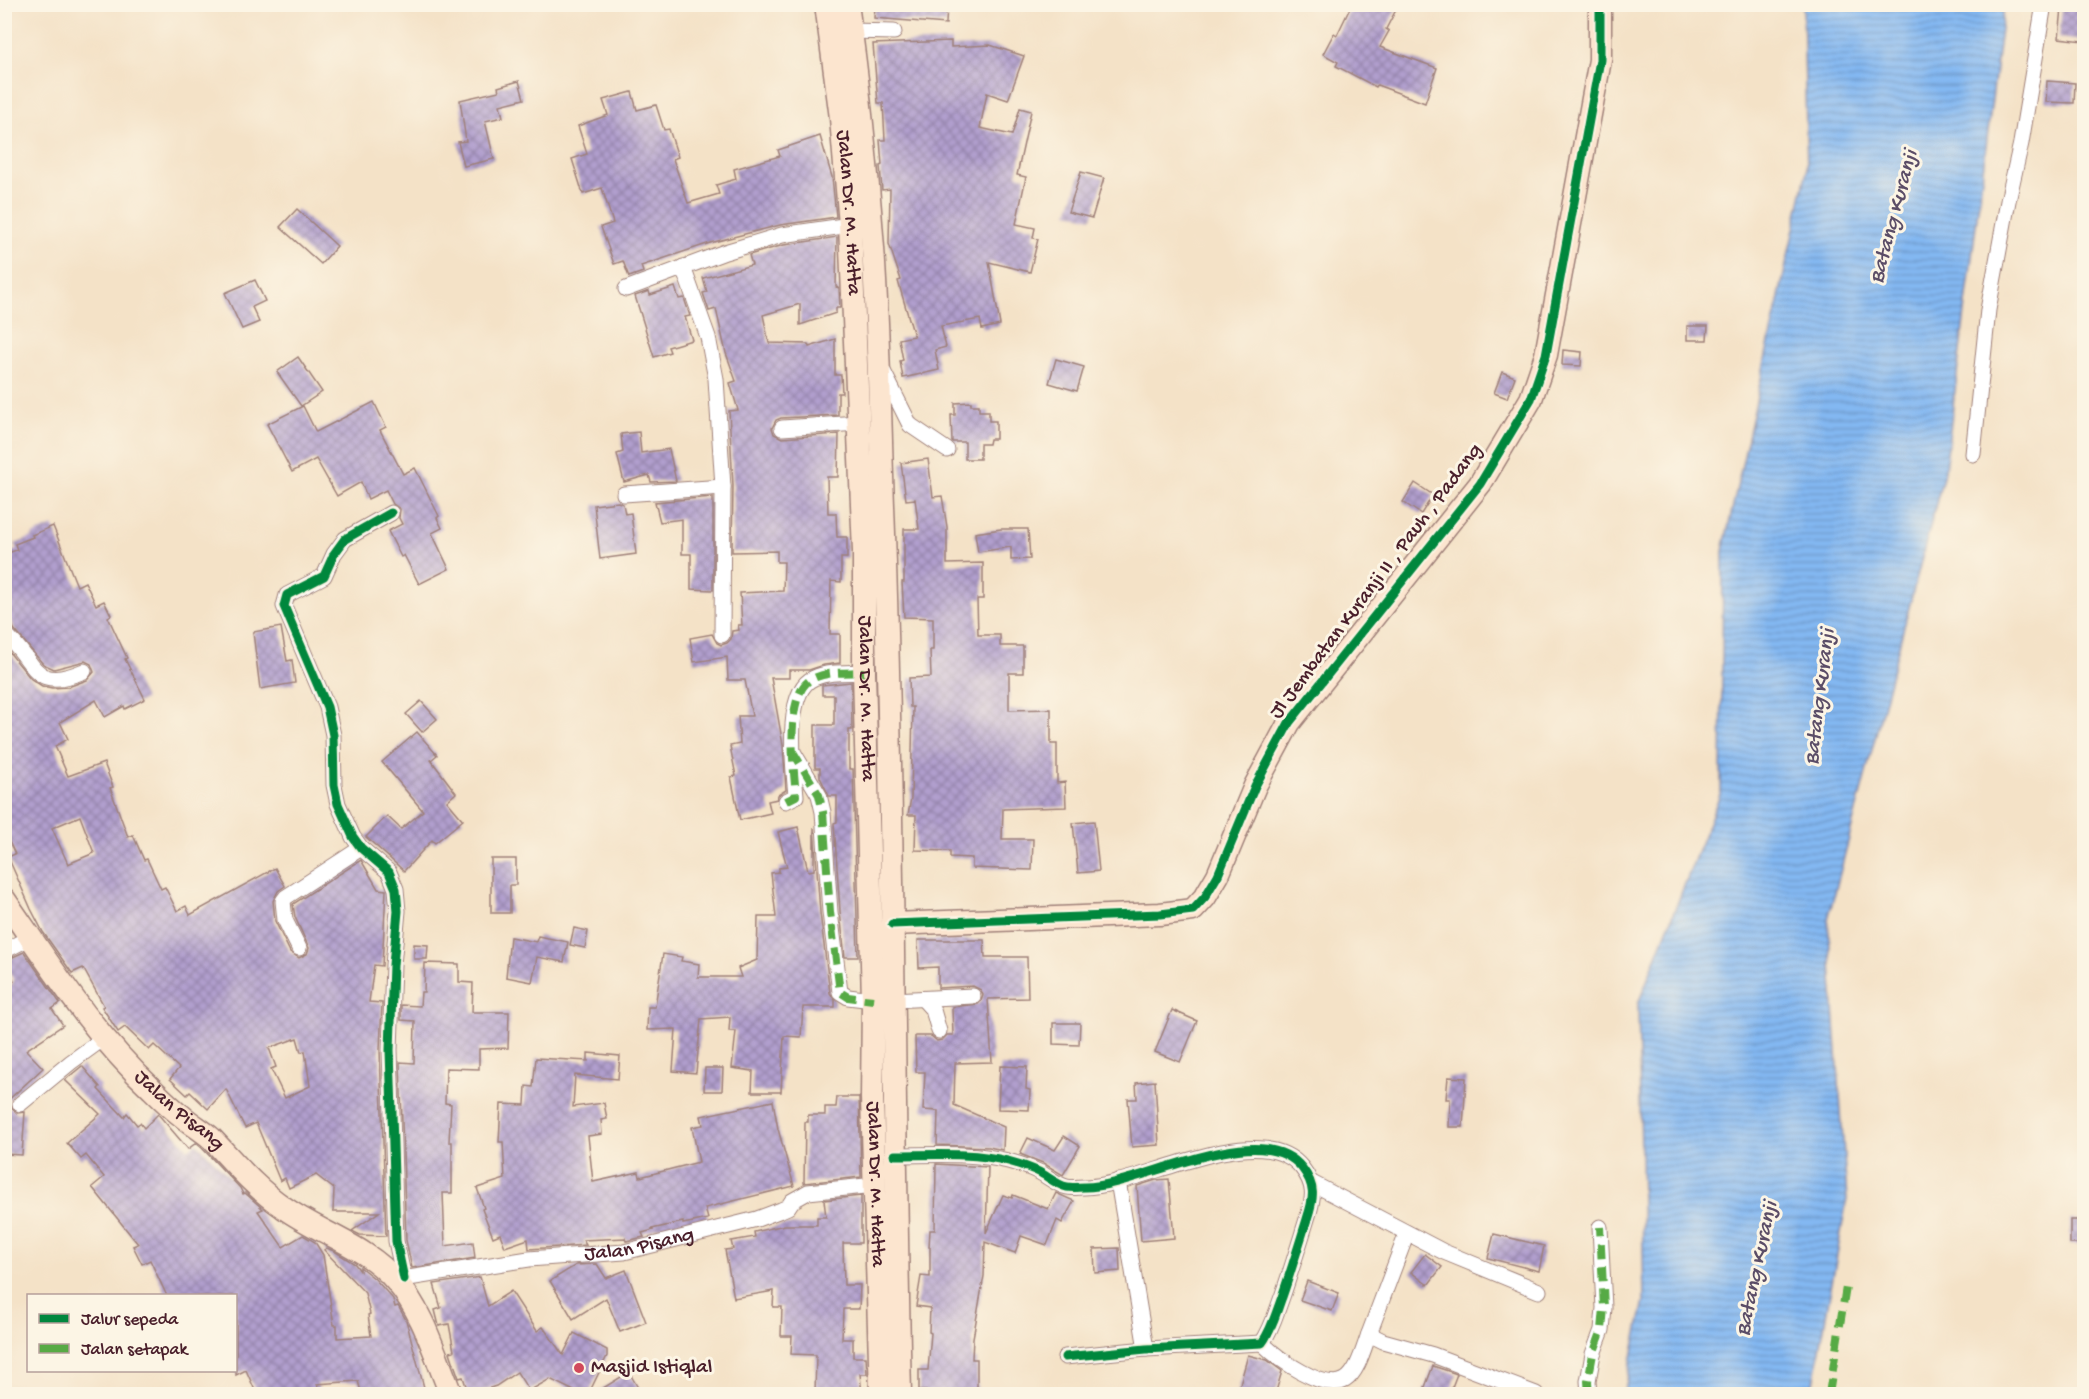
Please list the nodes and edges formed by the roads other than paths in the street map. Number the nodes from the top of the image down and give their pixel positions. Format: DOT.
graph roads {
  1 [pos="826,4"];
  2 [pos="1600,4"];
  3 [pos="2044,4"];
  4 [pos="845,22"];
  5 [pos="894,32"];
  6 [pos="850,225"];
  7 [pos="683,267"];
  8 [pos="626,289"];
  9 [pos="878,361"];
  10 [pos="859,423"];
  11 [pos="782,428"];
  12 [pos="948,450"];
  13 [pos="1973,454"];
  14 [pos="723,487"];
  15 [pos="624,494"];
  16 [pos="391,513"];
  17 [pos="4,633"];
  18 [pos="722,635"];
  19 [pos="84,671"];
  20 [pos="864,672"];
  21 [pos="792,750"];
  22 [pos="786,801"];
  23 [pos="361,848"];
  24 [pos="4,899"];
  25 [pos="892,924"];
  26 [pos="31,937"];
  27 [pos="299,948"];
  28 [pos="4,951"];
  29 [pos="973,996"];
  30 [pos="923,999"];
  31 [pos="883,1000"];
  32 [pos="939,1031"];
  33 [pos="104,1038"];
  34 [pos="20,1104"];
  35 [pos="895,1155"];
  36 [pos="1118,1181"];
  37 [pos="1312,1183"];
  38 [pos="875,1185"];
  39 [pos="1600,1227"];
  40 [pos="1407,1233"];
  41 [pos="400,1279"];
  42 [pos="1539,1291"];
  43 [pos="1369,1334"];
  44 [pos="1262,1343"];
  45 [pos="1146,1349"];
  46 [pos="1065,1357"];
  47 [pos="1536,1394"];
  48 [pos="451,1395"];
  49 [pos="881,1395"];
  50 [pos="900,1395"];
  51 [pos="1589,1395"];
  1 -- 4 [label="main road, Jalan Dr. M. Hatta"];
  2 -- 25 [label="main road, Jl Jembatan Kuranji II , Pauh , Padang"];
  3 -- 13 [label="street"];
  4 -- 5 [label="street"];
  4 -- 6 [label="main road, Jalan Dr. M. Hatta"];
  4 -- 9 [label="main road, Jalan Dr. M. Hatta"];
  6 -- 7 [label="street"];
  6 -- 10 [label="main road, Jalan Dr. M. Hatta"];
  7 -- 8 [label="street"];
  7 -- 14 [label="street"];
  9 -- 12 [label="street"];
  9 -- 25 [label="main road, Jalan Dr. M. Hatta"];
  10 -- 11 [label="street"];
  10 -- 20 [label="main road, Jalan Dr. M. Hatta"];
  14 -- 15 [label="street"];
  14 -- 18 [label="street"];
  16 -- 23 [label="street"];
  17 -- 19 [label="street"];
  20 -- 21 [label="street"];
  20 -- 31 [label="main road, Jalan Dr. M. Hatta"];
  21 -- 22 [label="street"];
  21 -- 31 [label="street"];
  23 -- 27 [label="street"];
  23 -- 41 [label="street"];
  24 -- 26 [label="main road, Jalan Pisang"];
  25 -- 31 [label="main road, Jalan Dr. M. Hatta"];
  26 -- 28 [label="street"];
  26 -- 33 [label="main road, Jalan Pisang"];
  29 -- 30 [label="street"];
  30 -- 31 [label="street"];
  30 -- 32 [label="street"];
  31 -- 35 [label="main road, Jalan Dr. M. Hatta"];
  31 -- 38 [label="main road, Jalan Dr. M. Hatta"];
  33 -- 34 [label="street"];
  33 -- 41 [label="main road, Jalan Pisang"];
  35 -- 36 [label="street"];
  35 -- 50 [label="main road, Jalan Dr. M. Hatta"];
  36 -- 37 [label="street"];
  36 -- 45 [label="street"];
  37 -- 40 [label="street"];
  37 -- 44 [label="street"];
  38 -- 41 [label="street, Jalan Pisang"];
  38 -- 49 [label="main road, Jalan Dr. M. Hatta"];
  39 -- 51 [label="street"];
  40 -- 42 [label="street"];
  40 -- 43 [label="street"];
  41 -- 48 [label="main road, Jalan Pisang"];
  43 -- 44 [label="street"];
  43 -- 47 [label="street"];
  44 -- 45 [label="street"];
  45 -- 46 [label="street"];
}
